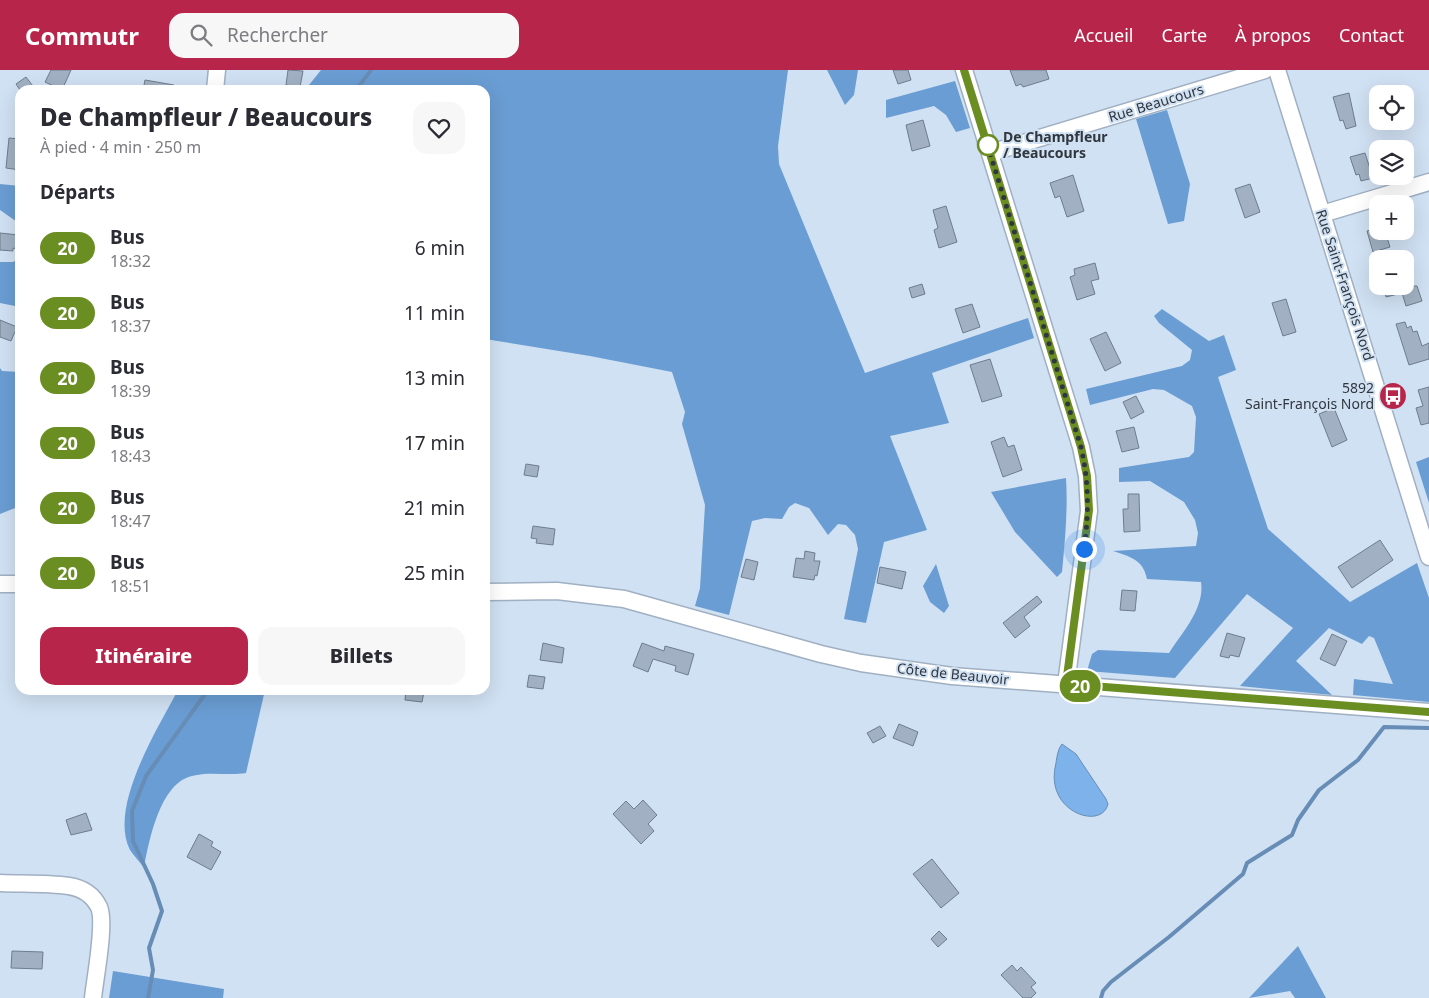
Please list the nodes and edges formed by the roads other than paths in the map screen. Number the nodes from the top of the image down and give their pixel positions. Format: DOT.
graph roads {
  1 [pos="217,70"];
  2 [pos="964,70"];
  3 [pos="1265,70"];
  4 [pos="1277,70"];
  5 [pos="216,85"];
  6 [pos="990,153"];
  7 [pos="1429,182"];
  8 [pos="1322,214"];
  9 [pos="1429,557"];
  10 [pos="0,584"];
  11 [pos="15,584"];
  12 [pos="490,592"];
  13 [pos="1066,684"];
  14 [pos="1429,712"];
  15 [pos="0,883"];
  16 [pos="92,998"];
  1 -- 5 [label="street"];
  2 -- 6 [label="street"];
  3 -- 6 [label="street, Rue Beaucours"];
  4 -- 8 [label="street, Rue Saint-François Nord"];
  6 -- 13 [label="street"];
  7 -- 8 [label="street"];
  8 -- 9 [label="street, Rue Saint-François Nord"];
  10 -- 11 [label="street"];
  12 -- 13 [label="street, Côte de Beauvoir"];
  13 -- 14 [label="street, Côte de Beauvoir"];
  15 -- 16 [label="street"];
}
